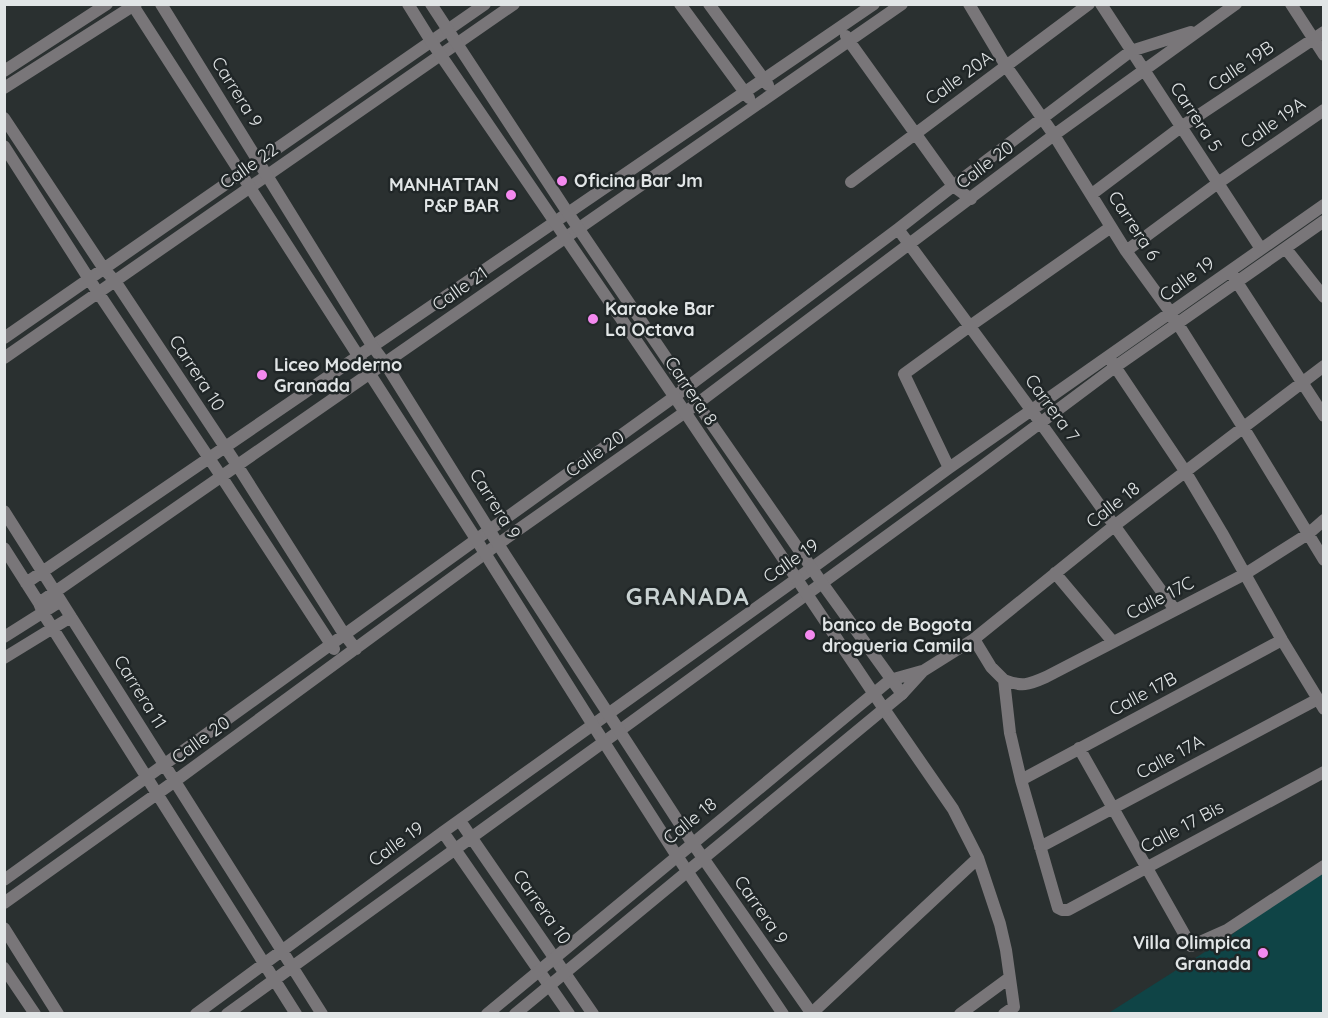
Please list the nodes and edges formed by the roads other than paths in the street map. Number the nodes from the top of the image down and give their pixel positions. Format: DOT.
graph roads {
  1 [pos="107,4"];
  2 [pos="161,4"];
  3 [pos="408,4"];
  4 [pos="431,4"];
  5 [pos="485,4"];
  6 [pos="514,4"];
  7 [pos="680,4"];
  8 [pos="709,4"];
  9 [pos="875,4"];
  10 [pos="902,4"];
  11 [pos="1089,4"];
  12 [pos="1101,4"];
  13 [pos="1236,4"];
  14 [pos="1291,4"];
  15 [pos="134,5"];
  16 [pos="976,7"];
  17 [pos="884,17"];
  18 [pos="842,27"];
  19 [pos="1201,29"];
  20 [pos="448,30"];
  21 [pos="1318,35"];
  22 [pos="431,41"];
  23 [pos="849,41"];
  24 [pos="458,44"];
  25 [pos="1131,51"];
  26 [pos="441,55"];
  27 [pos="1323,55"];
  28 [pos="1006,66"];
  29 [pos="4,71"];
  30 [pos="1145,71"];
  31 [pos="765,80"];
  32 [pos="4,88"];
  33 [pos="745,93"];
  34 [pos="774,93"];
  35 [pos="755,106"];
  36 [pos="1323,110"];
  37 [pos="4,118"];
  38 [pos="1042,119"];
  39 [pos="1181,127"];
  40 [pos="915,133"];
  41 [pos="1054,135"];
  42 [pos="4,146"];
  43 [pos="259,161"];
  44 [pos="241,174"];
  45 [pos="268,175"];
  46 [pos="851,182"];
  47 [pos="1218,183"];
  48 [pos="953,186"];
  49 [pos="250,188"];
  50 [pos="1092,194"];
  51 [pos="971,199"];
  52 [pos="1323,205"];
  53 [pos="568,213"];
  54 [pos="1323,221"];
  55 [pos="555,223"];
  56 [pos="1111,227"];
  57 [pos="579,228"];
  58 [pos="898,229"];
  59 [pos="566,237"];
  60 [pos="910,245"];
  61 [pos="1261,249"];
  62 [pos="1286,249"];
  63 [pos="1126,250"];
  64 [pos="104,269"];
  65 [pos="1229,271"];
  66 [pos="89,279"];
  67 [pos="115,281"];
  68 [pos="1236,282"];
  69 [pos="99,292"];
  70 [pos="1323,297"];
  71 [pos="1174,318"];
  72 [pos="970,326"];
  73 [pos="4,338"];
  74 [pos="373,347"];
  75 [pos="358,357"];
  76 [pos="4,358"];
  77 [pos="1112,362"];
  78 [pos="385,363"];
  79 [pos="1323,366"];
  80 [pos="369,374"];
  81 [pos="1301,383"];
  82 [pos="686,387"];
  83 [pos="674,397"];
  84 [pos="698,403"];
  85 [pos="1032,411"];
  86 [pos="685,412"];
  87 [pos="1323,416"];
  88 [pos="1040,423"];
  89 [pos="1243,427"];
  90 [pos="225,448"];
  91 [pos="971,454"];
  92 [pos="209,459"];
  93 [pos="237,465"];
  94 [pos="980,468"];
  95 [pos="946,471"];
  96 [pos="1185,471"];
  97 [pos="221,476"];
  98 [pos="4,511"];
  99 [pos="1323,519"];
  100 [pos="1114,526"];
  101 [pos="489,530"];
  102 [pos="1308,534"];
  103 [pos="476,539"];
  104 [pos="498,544"];
  105 [pos="4,548"];
  106 [pos="485,554"];
  107 [pos="1323,560"];
  108 [pos="812,568"];
  109 [pos="43,572"];
  110 [pos="1054,573"];
  111 [pos="1245,574"];
  112 [pos="796,579"];
  113 [pos="26,583"];
  114 [pos="822,583"];
  115 [pos="807,594"];
  116 [pos="58,596"];
  117 [pos="41,608"];
  118 [pos="1174,610"];
  119 [pos="71,617"];
  120 [pos="53,628"];
  121 [pos="344,634"];
  122 [pos="4,637"];
  123 [pos="975,639"];
  124 [pos="1282,640"];
  125 [pos="1113,642"];
  126 [pos="330,644"];
  127 [pos="356,649"];
  128 [pos="92,650"];
  129 [pos="4,658"];
  130 [pos="341,659"];
  131 [pos="74,662"];
  132 [pos="923,671"];
  133 [pos="890,680"];
  134 [pos="1004,680"];
  135 [pos="873,694"];
  136 [pos="902,694"];
  137 [pos="1320,704"];
  138 [pos="884,708"];
  139 [pos="608,714"];
  140 [pos="593,725"];
  141 [pos="620,731"];
  142 [pos="604,742"];
  143 [pos="1079,748"];
  144 [pos="164,765"];
  145 [pos="1323,772"];
  146 [pos="146,777"];
  147 [pos="1021,780"];
  148 [pos="175,781"];
  149 [pos="157,794"];
  150 [pos="1113,808"];
  151 [pos="460,821"];
  152 [pos="443,832"];
  153 [pos="472,837"];
  154 [pos="693,844"];
  155 [pos="1040,847"];
  156 [pos="455,849"];
  157 [pos="677,855"];
  158 [pos="703,858"];
  159 [pos="978,858"];
  160 [pos="1147,866"];
  161 [pos="1323,866"];
  162 [pos="688,872"];
  163 [pos="4,880"];
  164 [pos="512,895"];
  165 [pos="4,903"];
  166 [pos="494,905"];
  167 [pos="4,928"];
  168 [pos="282,951"];
  169 [pos="554,957"];
  170 [pos="264,964"];
  171 [pos="292,966"];
  172 [pos="4,968"];
  173 [pos="539,970"];
  174 [pos="565,972"];
  175 [pos="1009,978"];
  176 [pos="274,980"];
  177 [pos="549,985"];
  178 [pos="812,1013"];
  179 [pos="35,1014"];
  180 [pos="58,1014"];
  181 [pos="196,1014"];
  182 [pos="227,1014"];
  183 [pos="296,1014"];
  184 [pos="322,1014"];
  185 [pos="487,1014"];
  186 [pos="514,1014"];
  187 [pos="569,1014"];
  188 [pos="593,1014"];
  189 [pos="783,1014"];
  190 [pos="960,1014"];
  191 [pos="1004,1014"];
  1 -- 29 [label="street"];
  2 -- 43 [label="street, Carrera 9"];
  3 -- 22 [label="street, Carrera 8"];
  4 -- 20 [label="street, Carrera 8"];
  5 -- 20 [label="street, Calle 22"];
  6 -- 24 [label="street, Calle 22"];
  7 -- 33 [label="street"];
  8 -- 31 [label="street"];
  9 -- 17 [label="street"];
  9 -- 18 [label="street, Calle 21"];
  10 -- 17 [label="street, Calle 21"];
  11 -- 28 [label="street, Calle 20A"];
  12 -- 25 [label="street, Carrera 5"];
  13 -- 19 [label="street, Calle 20"];
  14 -- 21 [label="street"];
  15 -- 32 [label="street"];
  15 -- 44 [label="street, Carrera 9"];
  16 -- 28 [label="street, Carrera 6"];
  17 -- 23 [label="street, Calle 21"];
  18 -- 23 [label="street"];
  18 -- 31 [label="street, Calle 21"];
  19 -- 25 [label="street, Calle 20"];
  19 -- 30 [label="street, Calle 20"];
  20 -- 22 [label="street, Calle 22"];
  20 -- 24 [label="street, Carrera 8"];
  21 -- 27 [label="street"];
  21 -- 39 [label="street, Calle 19B"];
  22 -- 26 [label="street, Carrera 8"];
  22 -- 43 [label="street, Calle 22"];
  23 -- 34 [label="street, Calle 21"];
  23 -- 40 [label="street"];
  24 -- 26 [label="street, Calle 22"];
  24 -- 53 [label="street, Carrera 8"];
  25 -- 30 [label="street, Carrera 5"];
  25 -- 38 [label="street, Calle 20"];
  26 -- 45 [label="street, Calle 22"];
  26 -- 55 [label="street, Carrera 8"];
  28 -- 38 [label="street, Carrera 6"];
  28 -- 40 [label="street, Calle 20A"];
  30 -- 39 [label="street, Carrera 5"];
  30 -- 41 [label="street, Calle 20"];
  31 -- 33 [label="street, Calle 21"];
  31 -- 34 [label="street"];
  33 -- 35 [label="street"];
  33 -- 53 [label="street, Calle 21"];
  34 -- 35 [label="street, Calle 21"];
  35 -- 57 [label="street, Calle 21"];
  36 -- 47 [label="street, Calle 19A"];
  37 -- 64 [label="street, Carrera 10"];
  38 -- 41 [label="street, Carrera 6"];
  38 -- 48 [label="street, Calle 20"];
  39 -- 47 [label="street, Carrera 5"];
  39 -- 50 [label="street, Calle 19B"];
  40 -- 46 [label="street, Calle 20A"];
  40 -- 48 [label="street"];
  41 -- 50 [label="street, Carrera 6"];
  41 -- 51 [label="street, Calle 20"];
  42 -- 66 [label="street, Carrera 10"];
  43 -- 44 [label="street, Calle 22"];
  43 -- 45 [label="street, Carrera 9"];
  44 -- 49 [label="street, Carrera 9"];
  44 -- 64 [label="street, Calle 22"];
  45 -- 49 [label="street, Calle 22"];
  45 -- 74 [label="street, Carrera 9"];
  47 -- 61 [label="street, Carrera 5"];
  47 -- 63 [label="street, Calle 19A"];
  48 -- 51 [label="street"];
  48 -- 58 [label="street, Calle 20"];
  49 -- 67 [label="street, Calle 22"];
  49 -- 75 [label="street, Carrera 9"];
  50 -- 56 [label="street, Carrera 6"];
  51 -- 60 [label="street, Calle 20"];
  52 -- 61 [label="street, Calle 19"];
  53 -- 55 [label="street, Calle 21"];
  53 -- 57 [label="street, Carrera 8"];
  54 -- 62 [label="street, Calle 19"];
  55 -- 59 [label="street, Carrera 8"];
  55 -- 74 [label="street, Calle 21"];
  56 -- 63 [label="street, Carrera 6"];
  56 -- 72 [label="street"];
  57 -- 59 [label="street, Calle 21"];
  57 -- 82 [label="street, Carrera 8"];
  58 -- 60 [label="street, Carrera 7"];
  58 -- 82 [label="street, Calle 20"];
  59 -- 78 [label="street, Calle 21"];
  59 -- 83 [label="street, Carrera 8"];
  60 -- 72 [label="street, Carrera 7"];
  60 -- 84 [label="street, Calle 20"];
  61 -- 65 [label="street, Calle 19"];
  62 -- 68 [label="street, Calle 19"];
  62 -- 70 [label="street"];
  63 -- 71 [label="street, Carrera 6"];
  64 -- 66 [label="street, Calle 22"];
  64 -- 67 [label="street, Carrera 10"];
  65 -- 68 [label="street"];
  65 -- 71 [label="street, Calle 19"];
  66 -- 69 [label="street, Carrera 10"];
  66 -- 73 [label="street, Calle 22"];
  67 -- 69 [label="street, Calle 22"];
  67 -- 90 [label="street, Carrera 10"];
  68 -- 71 [label="street, Calle 19"];
  68 -- 81 [label="street"];
  69 -- 76 [label="street, Calle 22"];
  69 -- 92 [label="street, Carrera 10"];
  71 -- 77 [label="street, Calle 19"];
  71 -- 89 [label="street, Carrera 6"];
  72 -- 85 [label="street, Carrera 7"];
  72 -- 95 [label="street"];
  74 -- 75 [label="street, Calle 21"];
  74 -- 78 [label="street, Carrera 9"];
  75 -- 80 [label="street, Carrera 9"];
  75 -- 90 [label="street, Calle 21"];
  77 -- 85 [label="street, Calle 19"];
  77 -- 88 [label="street, Calle 19"];
  77 -- 96 [label="street"];
  78 -- 80 [label="street, Calle 21"];
  78 -- 101 [label="street, Carrera 9"];
  79 -- 81 [label="street, Calle 18"];
  80 -- 93 [label="street, Calle 21"];
  80 -- 103 [label="street, Carrera 9"];
  81 -- 87 [label="street"];
  81 -- 89 [label="street, Calle 18"];
  82 -- 83 [label="street, Calle 20"];
  82 -- 84 [label="street, Carrera 8"];
  83 -- 86 [label="street, Carrera 8"];
  83 -- 101 [label="street, Calle 20"];
  84 -- 86 [label="street, Calle 20"];
  84 -- 108 [label="street, Carrera 8"];
  85 -- 88 [label="street, Carrera 7"];
  85 -- 91 [label="street, Calle 19"];
  86 -- 104 [label="street, Calle 20"];
  86 -- 112 [label="street, Carrera 8"];
  88 -- 94 [label="street, Calle 19"];
  88 -- 100 [label="street, Carrera 7"];
  89 -- 96 [label="street, Calle 18"];
  89 -- 102 [label="street, Carrera 6"];
  90 -- 92 [label="street, Calle 21"];
  90 -- 93 [label="street, Carrera 10"];
  91 -- 94 [label="street"];
  91 -- 95 [label="street, Calle 19"];
  92 -- 97 [label="street, Carrera 10"];
  92 -- 109 [label="street, Calle 21"];
  93 -- 97 [label="street, Calle 21"];
  93 -- 121 [label="street, Carrera 10"];
  94 -- 114 [label="street, Calle 19"];
  95 -- 108 [label="street, Calle 19"];
  96 -- 100 [label="street, Calle 18"];
  96 -- 111 [label="street"];
  97 -- 116 [label="street, Calle 21"];
  97 -- 126 [label="street, Carrera 10"];
  98 -- 109 [label="street, Carrera 11"];
  99 -- 102 [label="street, Calle 17C"];
  100 -- 110 [label="street, Calle 18"];
  100 -- 118 [label="street, Carrera 7"];
  101 -- 103 [label="street, Calle 20"];
  101 -- 104 [label="street, Carrera 9"];
  102 -- 107 [label="street, Carrera 6"];
  102 -- 111 [label="street, Calle 17C"];
  103 -- 106 [label="street, Carrera 9"];
  103 -- 121 [label="street, Calle 20"];
  104 -- 106 [label="street, Calle 20"];
  104 -- 139 [label="street, Carrera 9"];
  105 -- 113 [label="street"];
  106 -- 127 [label="street, Calle 20"];
  106 -- 140 [label="street, Carrera 9"];
  108 -- 112 [label="street, Calle 19"];
  108 -- 114 [label="street, Carrera 8"];
  109 -- 113 [label="street, Calle 21"];
  109 -- 116 [label="street, Carrera 11"];
  110 -- 123 [label="street, Calle 18"];
  110 -- 125 [label="street"];
  111 -- 118 [label="street, Calle 17C"];
  111 -- 124 [label="street"];
  112 -- 115 [label="street, Carrera 8"];
  112 -- 139 [label="street, Calle 19"];
  113 -- 117 [label="street"];
  114 -- 115 [label="street, Calle 19"];
  114 -- 133 [label="street, Carrera 8"];
  115 -- 135 [label="street, Carrera 8"];
  115 -- 141 [label="street, Calle 19"];
  116 -- 117 [label="street, Calle 21"];
  116 -- 119 [label="street, Carrera 11"];
  117 -- 120 [label="street"];
  117 -- 122 [label="street, Calle 21"];
  118 -- 125 [label="street, Calle 17C"];
  119 -- 120 [label="street"];
  119 -- 128 [label="street, Carrera 11"];
  120 -- 129 [label="street"];
  120 -- 131 [label="street"];
  121 -- 126 [label="street, Calle 20"];
  121 -- 127 [label="street, Carrera 10"];
  123 -- 132 [label="street, Calle 18"];
  123 -- 134 [label="street"];
  124 -- 137 [label="street"];
  124 -- 143 [label="street, Calle 17B"];
  125 -- 134 [label="street, Calle 17C"];
  126 -- 130 [label="street, Carrera 10"];
  126 -- 144 [label="street, Calle 20"];
  127 -- 130 [label="street, Calle 20"];
  128 -- 131 [label="street"];
  128 -- 144 [label="street, Carrera 11"];
  130 -- 148 [label="street, Calle 20"];
  131 -- 146 [label="street"];
  132 -- 133 [label="street, Calle 18"];
  132 -- 136 [label="street, Calle 18"];
  133 -- 135 [label="street, Calle 18"];
  133 -- 136 [label="street, Carrera 8"];
  134 -- 147 [label="street"];
  135 -- 138 [label="street, Carrera 8"];
  135 -- 154 [label="street, Calle 18"];
  136 -- 138 [label="street, Calle 18"];
  137 -- 150 [label="street, Calle 17A"];
  138 -- 158 [label="street, Calle 18"];
  138 -- 159 [label="street, Carrera 8"];
  139 -- 140 [label="street, Calle 19"];
  139 -- 141 [label="street, Carrera 9"];
  140 -- 142 [label="street, Carrera 9"];
  140 -- 151 [label="street, Calle 19"];
  141 -- 142 [label="street, Calle 19"];
  141 -- 154 [label="street, Carrera 9"];
  142 -- 153 [label="street, Calle 19"];
  142 -- 157 [label="street, Carrera 9"];
  143 -- 147 [label="street, Calle 17B"];
  143 -- 150 [label="street"];
  144 -- 146 [label="street, Calle 20"];
  144 -- 148 [label="street, Carrera 11"];
  145 -- 160 [label="street, Calle 17 Bis"];
  146 -- 149 [label="street"];
  146 -- 163 [label="street, Calle 20"];
  147 -- 155 [label="street"];
  148 -- 149 [label="street, Calle 20"];
  148 -- 168 [label="street, Carrera 11"];
  149 -- 165 [label="street, Calle 20"];
  149 -- 170 [label="street"];
  150 -- 155 [label="street, Calle 17A"];
  150 -- 160 [label="street"];
  151 -- 152 [label="street, Calle 19"];
  151 -- 153 [label="street, Carrera 10"];
  152 -- 156 [label="street"];
  152 -- 168 [label="street, Calle 19"];
  153 -- 156 [label="street, Calle 19"];
  153 -- 164 [label="street, Carrera 10"];
  154 -- 157 [label="street, Calle 18"];
  154 -- 158 [label="street, Carrera 9"];
  155 -- 160 [label="street, Calle 17 Bis"];
  156 -- 166 [label="street"];
  156 -- 171 [label="street, Calle 19"];
  157 -- 162 [label="street, Carrera 9"];
  157 -- 169 [label="street, Calle 18"];
  158 -- 162 [label="street, Calle 18"];
  158 -- 178 [label="street, Carrera 9"];
  159 -- 175 [label="street, Carrera 8"];
  159 -- 178 [label="street"];
  160 -- 161 [label="street"];
  162 -- 174 [label="street, Calle 18"];
  162 -- 189 [label="street, Carrera 9"];
  164 -- 166 [label="street"];
  164 -- 169 [label="street, Carrera 10"];
  166 -- 173 [label="street"];
  167 -- 180 [label="street"];
  168 -- 170 [label="street, Calle 19"];
  168 -- 171 [label="street, Carrera 11"];
  169 -- 173 [label="street, Calle 18"];
  169 -- 174 [label="street, Carrera 10"];
  170 -- 176 [label="street"];
  170 -- 181 [label="street, Calle 19"];
  171 -- 176 [label="street, Calle 19"];
  171 -- 184 [label="street, Carrera 11"];
  172 -- 179 [label="street"];
  173 -- 177 [label="street"];
  173 -- 185 [label="street, Calle 18"];
  174 -- 177 [label="street, Calle 18"];
  174 -- 188 [label="street, Carrera 10"];
  175 -- 190 [label="street"];
  175 -- 191 [label="street, Carrera 8"];
  176 -- 182 [label="street, Calle 19"];
  176 -- 183 [label="street"];
  177 -- 186 [label="street, Calle 18"];
  177 -- 187 [label="street"];
}
